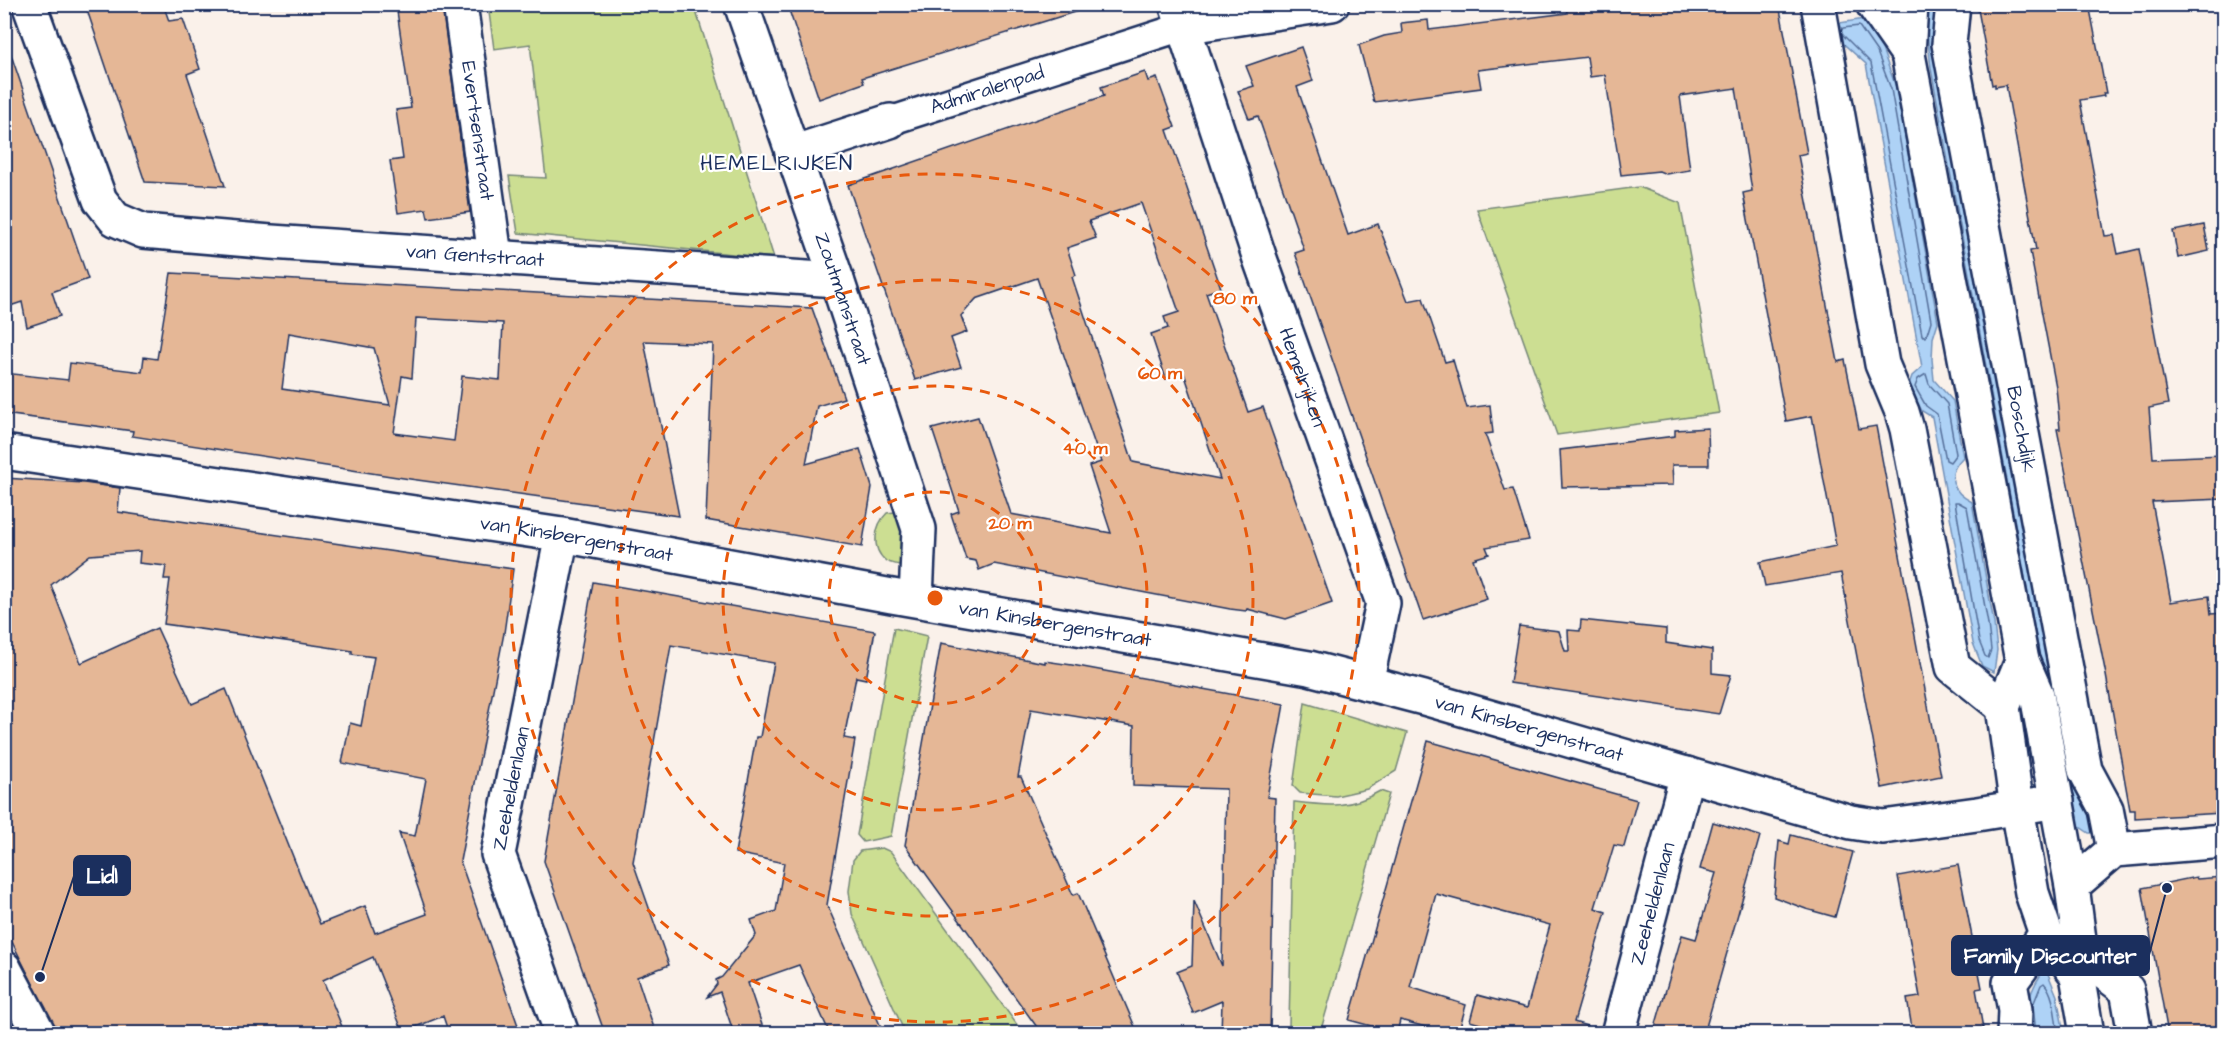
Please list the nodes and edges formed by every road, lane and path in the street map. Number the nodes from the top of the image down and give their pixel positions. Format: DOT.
graph roads {
  1 [pos="30,4"];
  2 [pos="460,4"];
  3 [pos="741,4"];
  4 [pos="1332,4"];
  5 [pos="1818,4"];
  6 [pos="1873,4"];
  7 [pos="1911,4"];
  8 [pos="1953,4"];
  9 [pos="1179,16"];
  10 [pos="1908,54"];
  11 [pos="890,121"];
  12 [pos="792,153"];
  13 [pos="495,256"];
  14 [pos="837,280"];
  15 [pos="4,452"];
  16 [pos="562,535"];
  17 [pos="916,599"];
  18 [pos="2022,661"];
  19 [pos="1366,683"];
  20 [pos="2003,707"];
  21 [pos="1687,774"];
  22 [pos="2057,801"];
  23 [pos="2017,808"];
  24 [pos="2223,841"];
  25 [pos="2114,850"];
  26 [pos="2072,886"];
  27 [pos="2046,934"];
  28 [pos="2079,965"];
  29 [pos="9,977"];
  30 [pos="39,1034"];
  31 [pos="562,1034"];
  32 [pos="1617,1034"];
  33 [pos="2014,1034"];
  34 [pos="2087,1034"];
  35 [pos="2135,1034"];
  1 -- 13 [label="street, van Gentstraat"];
  2 -- 13 [label="street, Evertsenstraat"];
  3 -- 12 [label="street, Zoutmanstraat"];
  4 -- 9 [label="street"];
  5 -- 20 [label="street"];
  6 -- 10 [label="street"];
  7 -- 10 [label="street"];
  8 -- 25 [label="street, Boschdijk"];
  9 -- 11 [label="street, Admiralenpad"];
  9 -- 19 [label="street, Hemelrijken"];
  10 -- 18 [label="street"];
  11 -- 12 [label="street, Admiralenpad"];
  12 -- 14 [label="street, Zoutmanstraat"];
  13 -- 14 [label="street, van Gentstraat"];
  14 -- 17 [label="street, Zoutmanstraat"];
  15 -- 16 [label="street, van Kinsbergenstraat"];
  16 -- 17 [label="street, van Kinsbergenstraat"];
  16 -- 31 [label="street, Zeeheldenlaan"];
  17 -- 19 [label="street, van Kinsbergenstraat"];
  18 -- 20 [label="street"];
  18 -- 22 [label="street"];
  19 -- 21 [label="street, van Kinsbergenstraat"];
  20 -- 23 [label="street"];
  21 -- 23 [label="street, van Kinsbergenstraat"];
  21 -- 32 [label="street, Zeeheldenlaan"];
  22 -- 23 [label="street, van Kinsbergenstraat"];
  22 -- 26 [label="street"];
  23 -- 27 [label="street"];
  24 -- 25 [label="street"];
  25 -- 26 [label="street"];
  26 -- 28 [label="street"];
  27 -- 28 [label="street"];
  27 -- 33 [label="street"];
  28 -- 34 [label="street"];
  28 -- 35 [label="street"];
  29 -- 30 [label="street"];
}
